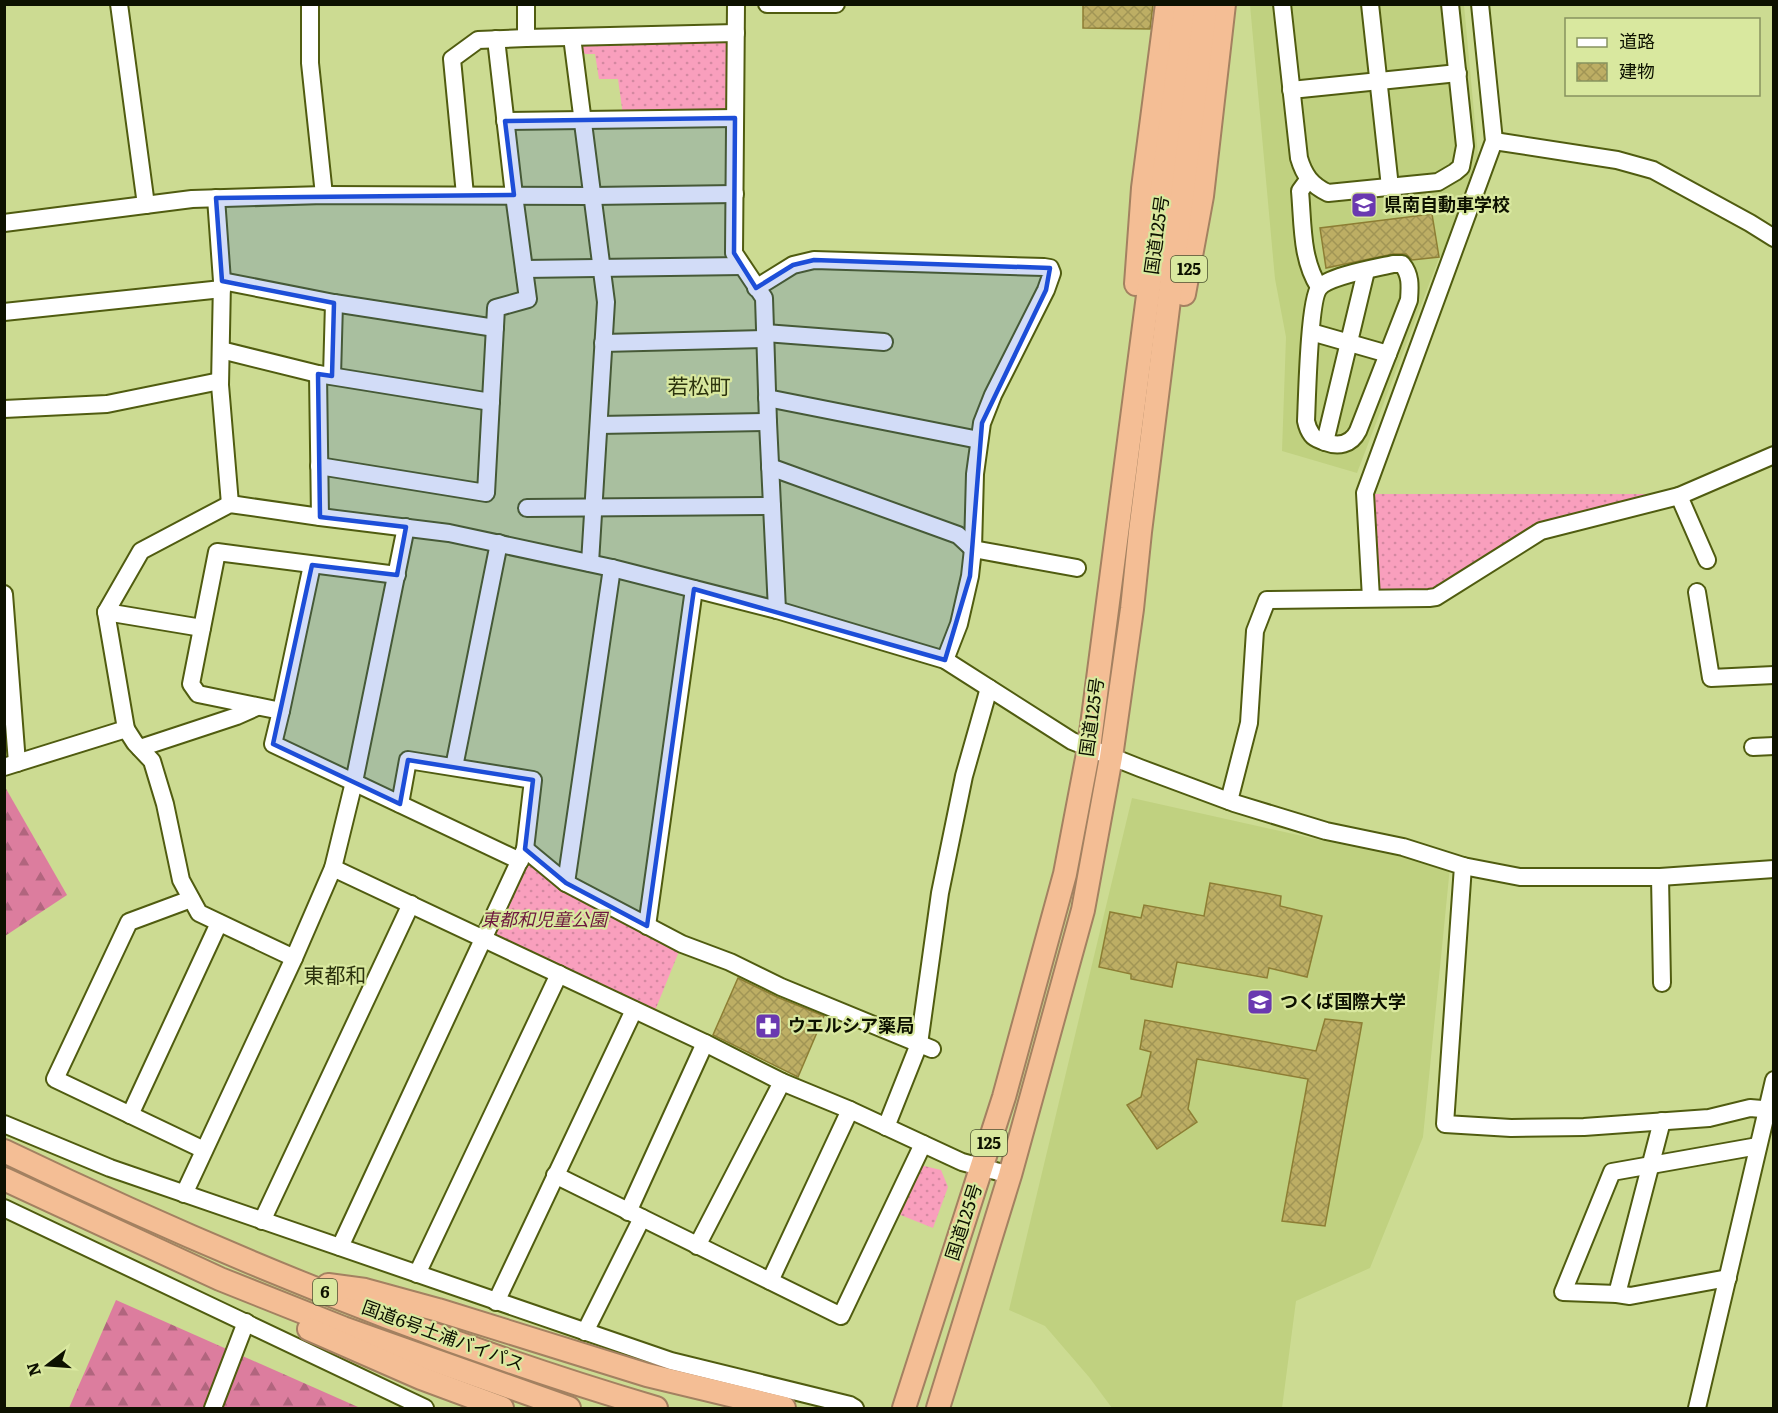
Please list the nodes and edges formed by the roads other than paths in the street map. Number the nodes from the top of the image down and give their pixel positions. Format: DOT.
graph roads {
  1 [pos="119,4"];
  2 [pos="310,4"];
  3 [pos="526,4"];
  4 [pos="736,4"];
  5 [pos="767,4"];
  6 [pos="836,4"];
  7 [pos="1167,4"];
  8 [pos="1186,4"];
  9 [pos="1206,4"];
  10 [pos="1224,4"];
  11 [pos="1282,4"];
  12 [pos="1370,4"];
  13 [pos="1450,4"];
  14 [pos="1480,4"];
  15 [pos="736,33"];
  16 [pos="572,37"];
  17 [pos="526,38"];
  18 [pos="496,39"];
  19 [pos="1458,73"];
  20 [pos="1379,82"];
  21 [pos="1291,90"];
  22 [pos="735,118"];
  23 [pos="584,120"];
  24 [pos="506,121"];
  25 [pos="1494,141"];
  26 [pos="1308,180"];
  27 [pos="1390,187"];
  28 [pos="735,194"];
  29 [pos="324,195"];
  30 [pos="465,195"];
  31 [pos="514,195"];
  32 [pos="592,196"];
  33 [pos="216,198"];
  34 [pos="146,205"];
  35 [pos="4,224"];
  36 [pos="1773,238"];
  37 [pos="742,266"];
  38 [pos="601,268"];
  39 [pos="524,269"];
  40 [pos="1366,271"];
  41 [pos="222,285"];
  42 [pos="1319,287"];
  43 [pos="756,288"];
  44 [pos="334,303"];
  45 [pos="4,312"];
  46 [pos="495,328"];
  47 [pos="1311,332"];
  48 [pos="765,336"];
  49 [pos="884,342"];
  50 [pos="603,343"];
  51 [pos="1348,343"];
  52 [pos="221,350"];
  53 [pos="1388,354"];
  54 [pos="325,375"];
  55 [pos="220,381"];
  56 [pos="767,398"];
  57 [pos="491,402"];
  58 [pos="4,410"];
  59 [pos="768,422"];
  60 [pos="599,425"];
  61 [pos="979,440"];
  62 [pos="1325,442"];
  63 [pos="1773,455"];
  64 [pos="319,466"];
  65 [pos="770,467"];
  66 [pos="1679,496"];
  67 [pos="230,504"];
  68 [pos="772,506"];
  69 [pos="593,507"];
  70 [pos="527,508"];
  71 [pos="1119,513"];
  72 [pos="320,518"];
  73 [pos="406,527"];
  74 [pos="1140,532"];
  75 [pos="499,543"];
  76 [pos="973,549"];
  77 [pos="1707,560"];
  78 [pos="590,563"];
  79 [pos="312,564"];
  80 [pos="612,568"];
  81 [pos="1077,568"];
  82 [pos="397,575"];
  83 [pos="694,589"];
  84 [pos="1697,592"];
  85 [pos="4,594"];
  86 [pos="1371,598"];
  87 [pos="777,610"];
  88 [pos="106,612"];
  89 [pos="202,628"];
  90 [pos="945,660"];
  91 [pos="1773,675"];
  92 [pos="989,688"];
  93 [pos="257,706"];
  94 [pos="281,711"];
  95 [pos="126,729"];
  96 [pos="1773,746"];
  97 [pos="1753,747"];
  98 [pos="140,748"];
  99 [pos="1089,748"];
  100 [pos="1111,757"];
  101 [pos="10,765"];
  102 [pos="454,767"];
  103 [pos="354,782"];
  104 [pos="1229,801"];
  105 [pos="400,804"];
  106 [pos="522,855"];
  107 [pos="1463,866"];
  108 [pos="333,868"];
  109 [pos="1773,868"];
  110 [pos="1660,877"];
  111 [pos="566,883"];
  112 [pos="191,899"];
  113 [pos="411,904"];
  114 [pos="219,923"];
  115 [pos="647,926"];
  116 [pos="484,939"];
  117 [pos="294,958"];
  118 [pos="559,974"];
  119 [pos="1662,983"];
  120 [pos="634,1010"];
  121 [pos="705,1042"];
  122 [pos="925,1047"];
  123 [pos="1773,1080"];
  124 [pos="782,1082"];
  125 [pos="1770,1109"];
  126 [pos="850,1110"];
  127 [pos="130,1115"];
  128 [pos="1662,1121"];
  129 [pos="4,1125"];
  130 [pos="886,1127"];
  131 [pos="923,1144"];
  132 [pos="1758,1146"];
  133 [pos="204,1149"];
  134 [pos="4,1151"];
  135 [pos="1650,1166"];
  136 [pos="981,1167"];
  137 [pos="555,1175"];
  138 [pos="1010,1175"];
  139 [pos="4,1179"];
  140 [pos="184,1194"];
  141 [pos="4,1208"];
  142 [pos="635,1215"];
  143 [pos="262,1221"];
  144 [pos="698,1246"];
  145 [pos="340,1247"];
  146 [pos="417,1274"];
  147 [pos="1728,1278"];
  148 [pos="220,1280"];
  149 [pos="296,1281"];
  150 [pos="770,1281"];
  151 [pos="1617,1294"];
  152 [pos="496,1302"];
  153 [pos="246,1322"];
  154 [pos="585,1332"];
  155 [pos="852,1407"];
  156 [pos="213,1408"];
  157 [pos="424,1408"];
  158 [pos="502,1408"];
  159 [pos="569,1408"];
  160 [pos="656,1408"];
  161 [pos="784,1408"];
  162 [pos="904,1408"];
  163 [pos="938,1408"];
  164 [pos="1697,1408"];
  1 -- 34 [label="street"];
  2 -- 29 [label="street"];
  3 -- 17 [label="street"];
  4 -- 15 [label="street"];
  5 -- 6 [label="street"];
  7 -- 71 [label="highway, 125"];
  8 -- 71 [label="highway, 国道125号 / 125"];
  9 -- 74 [label="highway, 国道125号 / 125"];
  10 -- 74 [label="highway, 125"];
  11 -- 21 [label="street"];
  12 -- 20 [label="street"];
  13 -- 19 [label="street"];
  14 -- 25 [label="street"];
  15 -- 16 [label="street"];
  15 -- 22 [label="street"];
  16 -- 17 [label="street"];
  16 -- 23 [label="street"];
  17 -- 18 [label="street"];
  18 -- 24 [label="street"];
  18 -- 30 [label="street"];
  19 -- 20 [label="street"];
  19 -- 27 [label="street"];
  20 -- 21 [label="street"];
  20 -- 27 [label="street"];
  21 -- 26 [label="street"];
  22 -- 23 [label="street"];
  22 -- 28 [label="street"];
  23 -- 24 [label="street"];
  23 -- 32 [label="street"];
  24 -- 31 [label="street"];
  25 -- 36 [label="street"];
  25 -- 86 [label="street"];
  26 -- 27 [label="street"];
  26 -- 42 [label="street"];
  28 -- 32 [label="street"];
  28 -- 37 [label="street"];
  29 -- 30 [label="street"];
  29 -- 33 [label="street"];
  30 -- 31 [label="street"];
  31 -- 32 [label="street"];
  31 -- 39 [label="street"];
  32 -- 38 [label="street"];
  33 -- 34 [label="street"];
  33 -- 41 [label="street"];
  34 -- 35 [label="street"];
  37 -- 38 [label="street"];
  37 -- 43 [label="street"];
  38 -- 39 [label="street"];
  38 -- 50 [label="street"];
  39 -- 46 [label="street"];
  40 -- 42 [label="street"];
  40 -- 51 [label="street"];
  40 -- 53 [label="street"];
  41 -- 44 [label="street"];
  41 -- 45 [label="street"];
  41 -- 52 [label="street"];
  42 -- 47 [label="street"];
  43 -- 48 [label="street"];
  43 -- 61 [label="street"];
  44 -- 46 [label="street"];
  44 -- 54 [label="street"];
  46 -- 57 [label="street"];
  47 -- 51 [label="street"];
  47 -- 62 [label="street"];
  48 -- 49 [label="street"];
  48 -- 50 [label="street"];
  48 -- 56 [label="street"];
  50 -- 60 [label="street"];
  51 -- 53 [label="street"];
  51 -- 62 [label="street"];
  52 -- 54 [label="street"];
  52 -- 55 [label="street"];
  53 -- 62 [label="street"];
  54 -- 57 [label="street"];
  54 -- 64 [label="street"];
  55 -- 58 [label="street"];
  55 -- 67 [label="street"];
  56 -- 59 [label="street"];
  56 -- 61 [label="street"];
  57 -- 64 [label="street"];
  59 -- 60 [label="street"];
  59 -- 65 [label="street"];
  60 -- 69 [label="street"];
  61 -- 76 [label="street"];
  63 -- 66 [label="street"];
  64 -- 72 [label="street"];
  65 -- 68 [label="street"];
  65 -- 76 [label="street"];
  66 -- 77 [label="street"];
  66 -- 86 [label="street"];
  67 -- 72 [label="street"];
  67 -- 88 [label="street"];
  68 -- 69 [label="street"];
  68 -- 87 [label="street"];
  69 -- 70 [label="street"];
  69 -- 78 [label="street"];
  71 -- 99 [label="highway, 国道125号 / 125"];
  72 -- 73 [label="street"];
  73 -- 75 [label="street"];
  73 -- 82 [label="street"];
  74 -- 100 [label="highway, 国道125号 / 125"];
  75 -- 78 [label="street"];
  75 -- 102 [label="street"];
  76 -- 81 [label="street"];
  76 -- 90 [label="street"];
  78 -- 80 [label="street"];
  79 -- 82 [label="street"];
  79 -- 89 [label="street"];
  79 -- 94 [label="street"];
  80 -- 83 [label="street"];
  80 -- 111 [label="street"];
  82 -- 103 [label="street"];
  83 -- 87 [label="street"];
  83 -- 115 [label="street"];
  84 -- 91 [label="street"];
  85 -- 101 [label="street"];
  86 -- 104 [label="street"];
  87 -- 90 [label="street"];
  88 -- 89 [label="street"];
  88 -- 95 [label="street"];
  89 -- 93 [label="street"];
  90 -- 92 [label="street"];
  92 -- 99 [label="street"];
  92 -- 122 [label="street"];
  93 -- 94 [label="street"];
  93 -- 98 [label="street"];
  94 -- 103 [label="street"];
  95 -- 98 [label="street"];
  95 -- 101 [label="street"];
  96 -- 97 [label="street"];
  98 -- 112 [label="street"];
  99 -- 100 [label="street"];
  99 -- 136 [label="highway, 国道125号 / 125"];
  100 -- 104 [label="street"];
  100 -- 138 [label="highway, 国道125号 / 125"];
  102 -- 105 [label="street"];
  102 -- 106 [label="street"];
  103 -- 105 [label="street"];
  103 -- 108 [label="street"];
  104 -- 107 [label="street"];
  105 -- 106 [label="street"];
  106 -- 111 [label="street"];
  106 -- 116 [label="street"];
  107 -- 110 [label="street"];
  107 -- 128 [label="street"];
  108 -- 113 [label="street"];
  108 -- 117 [label="street"];
  109 -- 110 [label="street"];
  110 -- 119 [label="street"];
  111 -- 115 [label="street"];
  112 -- 114 [label="street"];
  112 -- 127 [label="street"];
  113 -- 116 [label="street"];
  113 -- 143 [label="street"];
  114 -- 117 [label="street"];
  114 -- 127 [label="street"];
  115 -- 122 [label="street"];
  116 -- 118 [label="street"];
  116 -- 145 [label="street"];
  117 -- 133 [label="street"];
  118 -- 120 [label="street"];
  118 -- 146 [label="street"];
  120 -- 121 [label="street"];
  120 -- 137 [label="street"];
  121 -- 124 [label="street"];
  121 -- 142 [label="street"];
  122 -- 130 [label="street"];
  123 -- 125 [label="street"];
  124 -- 126 [label="street"];
  124 -- 144 [label="street"];
  125 -- 128 [label="street"];
  125 -- 132 [label="street"];
  126 -- 130 [label="street"];
  126 -- 150 [label="street"];
  127 -- 133 [label="street"];
  128 -- 135 [label="street"];
  129 -- 140 [label="street"];
  130 -- 131 [label="street"];
  131 -- 136 [label="street"];
  131 -- 150 [label="street"];
  132 -- 135 [label="street"];
  132 -- 147 [label="street"];
  133 -- 140 [label="street"];
  134 -- 149 [label="highway, 国道6号土浦バイパス / 6"];
  135 -- 151 [label="street"];
  135 -- 151 [label="street"];
  136 -- 138 [label="street"];
  136 -- 162 [label="highway, 国道125号 / 125"];
  137 -- 142 [label="street"];
  137 -- 152 [label="street"];
  138 -- 163 [label="highway, 国道125号 / 125"];
  139 -- 148 [label="highway, 国道6号土浦バイパス / 6"];
  140 -- 143 [label="street"];
  141 -- 153 [label="street"];
  142 -- 144 [label="street"];
  142 -- 154 [label="street"];
  143 -- 145 [label="street"];
  144 -- 150 [label="street"];
  145 -- 146 [label="street"];
  146 -- 152 [label="street"];
  147 -- 151 [label="street"];
  147 -- 164 [label="street"];
  148 -- 158 [label="highway"];
  148 -- 159 [label="highway, 国道6号土浦バイパス / 6"];
  149 -- 160 [label="highway, 国道6号土浦バイパス / 6"];
  149 -- 161 [label="highway"];
  152 -- 154 [label="street"];
  153 -- 156 [label="street"];
  153 -- 157 [label="street"];
  154 -- 155 [label="street"];
}
